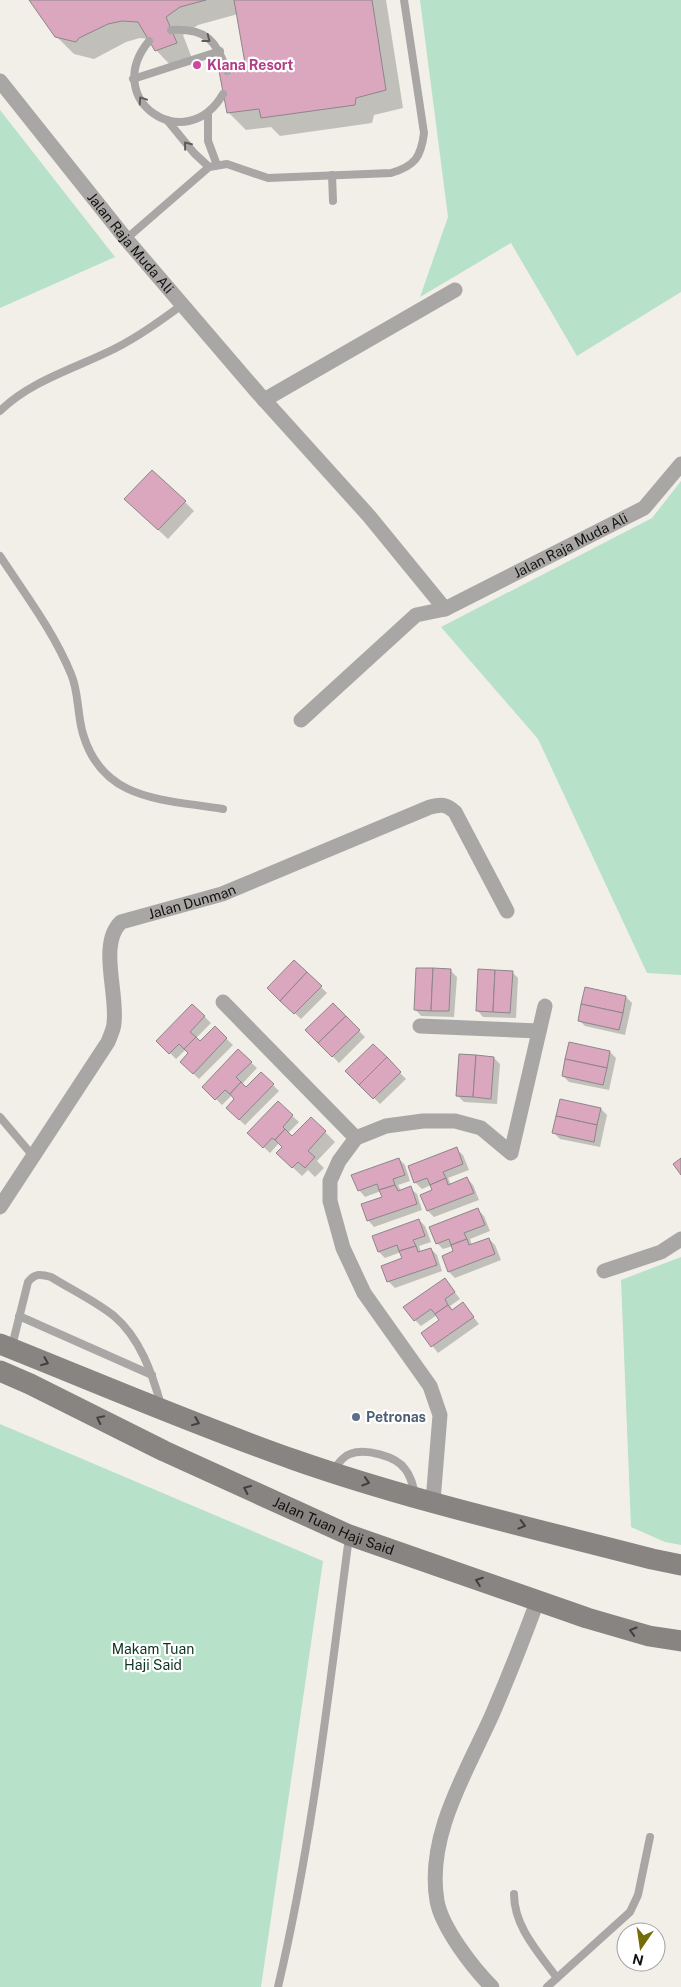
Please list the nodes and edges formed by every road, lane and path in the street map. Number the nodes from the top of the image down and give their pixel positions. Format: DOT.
graph roads {
  1 [pos="404,0"];
  2 [pos="171,30"];
  3 [pos="149,41"];
  4 [pos="220,51"];
  5 [pos="227,71"];
  6 [pos="133,79"];
  7 [pos="0,81"];
  8 [pos="223,94"];
  9 [pos="208,112"];
  10 [pos="167,120"];
  11 [pos="213,166"];
  12 [pos="332,175"];
  13 [pos="333,201"];
  14 [pos="126,239"];
  15 [pos="455,290"];
  16 [pos="182,305"];
  17 [pos="264,400"];
  18 [pos="0,411"];
  19 [pos="681,464"];
  20 [pos="0,556"];
  21 [pos="445,609"];
  22 [pos="300,720"];
  23 [pos="223,809"];
  24 [pos="507,911"];
  25 [pos="223,1002"];
  26 [pos="545,1006"];
  27 [pos="420,1026"];
  28 [pos="539,1031"];
  29 [pos="0,1118"];
  30 [pos="356,1138"];
  31 [pos="32,1156"];
  32 [pos="0,1207"];
  33 [pos="681,1239"];
  34 [pos="604,1271"];
  35 [pos="20,1316"];
  36 [pos="6,1346"];
  37 [pos="0,1371"];
  38 [pos="152,1375"];
  39 [pos="162,1409"];
  40 [pos="332,1472"];
  41 [pos="424,1499"];
  42 [pos="350,1535"];
  43 [pos="681,1565"];
  44 [pos="537,1602"];
  45 [pos="681,1642"];
  46 [pos="650,1837"];
  47 [pos="514,1894"];
  48 [pos="557,1978"];
  49 [pos="278,1987"];
  50 [pos="492,1987"];
  51 [pos="547,1987"];
  1 -- 12 [label="lane"];
  2 -- 4 [label="lane, one-way"];
  3 -- 6 [label="lane"];
  4 -- 5 [label="lane"];
  4 -- 6 [label="lane"];
  10 -- 6 [label="lane, one-way"];
  7 -- 14 [label="street, Jalan Raja Muda Ali"];
  8 -- 9 [label="lane"];
  9 -- 10 [label="lane"];
  9 -- 11 [label="lane"];
  11 -- 10 [label="lane, one-way"];
  11 -- 12 [label="lane"];
  11 -- 14 [label="lane"];
  12 -- 13 [label="lane"];
  14 -- 16 [label="street, Jalan Raja Muda Ali"];
  15 -- 17 [label="street"];
  16 -- 17 [label="street, Jalan Raja Muda Ali"];
  16 -- 18 [label="lane"];
  17 -- 21 [label="street, Jalan Raja Muda Ali"];
  19 -- 21 [label="street, Jalan Raja Muda Ali"];
  20 -- 23 [label="lane"];
  21 -- 22 [label="street, Jalan Raja Muda Ali"];
  24 -- 31 [label="street, Jalan Dunman"];
  25 -- 30 [label="street"];
  26 -- 28 [label="street"];
  27 -- 28 [label="street"];
  28 -- 30 [label="street"];
  29 -- 31 [label="lane"];
  30 -- 41 [label="street"];
  31 -- 32 [label="street, Jalan Dunman"];
  33 -- 34 [label="street"];
  35 -- 36 [label="lane"];
  35 -- 38 [label="lane"];
  35 -- 38 [label="lane"];
  36 -- 39 [label="main road, one-way"];
  42 -- 37 [label="main road, Jalan Tuan Haji Said, one-way"];
  38 -- 39 [label="lane"];
  39 -- 40 [label="main road, one-way"];
  40 -- 41 [label="main road, one-way"];
  40 -- 41 [label="lane"];
  41 -- 43 [label="main road, one-way"];
  44 -- 42 [label="main road, Jalan Tuan Haji Said, one-way"];
  42 -- 49 [label="lane"];
  45 -- 44 [label="main road, Jalan Tuan Haji Said, one-way"];
  44 -- 50 [label="street"];
  46 -- 48 [label="lane"];
  47 -- 48 [label="lane"];
  48 -- 51 [label="lane"];
}
